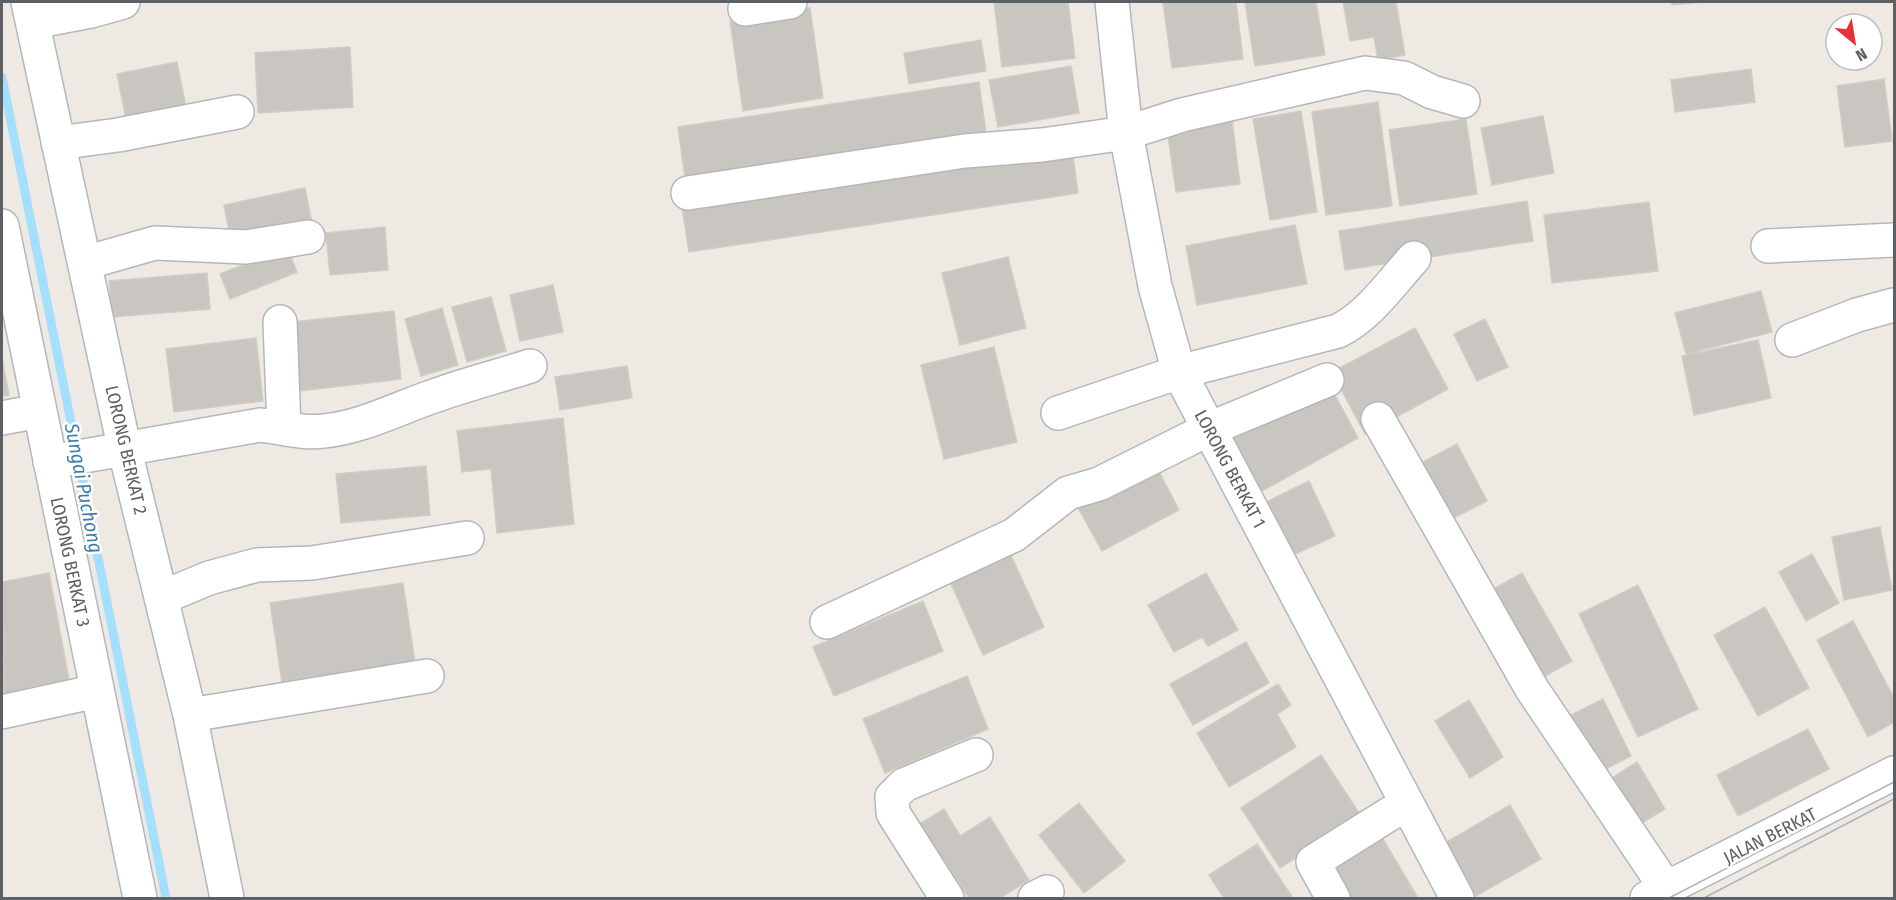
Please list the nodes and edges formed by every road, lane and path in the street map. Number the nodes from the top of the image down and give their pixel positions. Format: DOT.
graph roads {
  1 [pos="123,2"];
  2 [pos="790,2"];
  3 [pos="1112,2"];
  4 [pos="745,9"];
  5 [pos="31,12"];
  6 [pos="1463,101"];
  7 [pos="237,112"];
  8 [pos="1126,133"];
  9 [pos="58,143"];
  10 [pos="688,193"];
  11 [pos="2,226"];
  12 [pos="308,237"];
  13 [pos="1894,240"];
  14 [pos="1768,246"];
  15 [pos="1414,258"];
  16 [pos="85,263"];
  17 [pos="1894,305"];
  18 [pos="280,322"];
  19 [pos="1792,340"];
  20 [pos="530,366"];
  21 [pos="1179,372"];
  22 [pos="1327,380"];
  23 [pos="39,411"];
  24 [pos="1058,413"];
  25 [pos="2,418"];
  26 [pos="1378,419"];
  27 [pos="284,427"];
  28 [pos="1209,429"];
  29 [pos="117,452"];
  30 [pos="55,461"];
  31 [pos="467,538"];
  32 [pos="161,598"];
  33 [pos="827,621"];
  34 [pos="428,676"];
  35 [pos="97,691"];
  36 [pos="2,712"];
  37 [pos="190,715"];
  38 [pos="976,755"];
  39 [pos="1894,773"];
  40 [pos="1407,803"];
  41 [pos="1656,893"];
  42 [pos="140,898"];
  43 [pos="227,898"];
  44 [pos="947,898"];
  45 [pos="1333,898"];
  46 [pos="1457,898"];
  1 -- 5 [label="street"];
  2 -- 4 [label="street"];
  3 -- 8 [label="street, LORONG BERKAT 1"];
  5 -- 9 [label="street, LORONG BERKAT 2"];
  6 -- 8 [label="street"];
  7 -- 9 [label="street"];
  8 -- 10 [label="street"];
  8 -- 21 [label="street, LORONG BERKAT 1"];
  9 -- 16 [label="street, LORONG BERKAT 2"];
  11 -- 23 [label="street, LORONG BERKAT 3"];
  12 -- 16 [label="street"];
  13 -- 14 [label="street"];
  15 -- 21 [label="street"];
  16 -- 29 [label="street, LORONG BERKAT 2"];
  17 -- 19 [label="street"];
  18 -- 27 [label="street"];
  20 -- 27 [label="street"];
  21 -- 24 [label="street"];
  21 -- 28 [label="street, LORONG BERKAT 1"];
  22 -- 28 [label="street"];
  23 -- 25 [label="street"];
  23 -- 30 [label="street, LORONG BERKAT 3"];
  26 -- 41 [label="street"];
  27 -- 29 [label="street"];
  28 -- 33 [label="street"];
  28 -- 40 [label="street, LORONG BERKAT 1"];
  29 -- 30 [label="street"];
  29 -- 32 [label="street, LORONG BERKAT 2"];
  30 -- 35 [label="street, LORONG BERKAT 3"];
  31 -- 32 [label="street"];
  32 -- 37 [label="street, LORONG BERKAT 2"];
  34 -- 37 [label="street"];
  35 -- 36 [label="street"];
  35 -- 42 [label="street, LORONG BERKAT 3"];
  37 -- 43 [label="street, LORONG BERKAT 2"];
  38 -- 44 [label="street"];
  39 -- 41 [label="street, JALAN BERKAT"];
  40 -- 45 [label="street"];
  40 -- 46 [label="street, LORONG BERKAT 1"];
}
